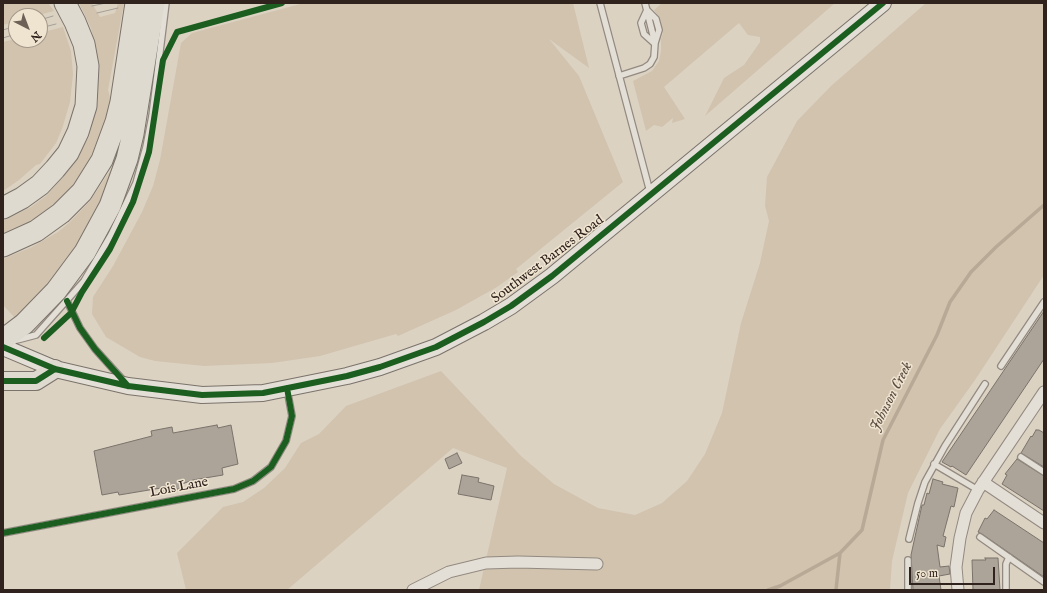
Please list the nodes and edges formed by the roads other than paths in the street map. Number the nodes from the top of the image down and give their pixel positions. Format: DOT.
graph roads {
  1 [pos="65,3"];
  2 [pos="136,3"];
  3 [pos="154,3"];
  4 [pos="166,3"];
  5 [pos="600,3"];
  6 [pos="645,3"];
  7 [pos="883,3"];
  8 [pos="620,76"];
  9 [pos="650,195"];
  10 [pos="3,208"];
  11 [pos="3,246"];
  12 [pos="67,301"];
  13 [pos="1044,302"];
  14 [pos="3,340"];
  15 [pos="3,344"];
  16 [pos="3,347"];
  17 [pos="1001,366"];
  18 [pos="55,369"];
  19 [pos="3,381"];
  20 [pos="985,384"];
  21 [pos="128,386"];
  22 [pos="287,388"];
  23 [pos="1044,392"];
  24 [pos="1040,406"];
  25 [pos="1021,457"];
  26 [pos="934,464"];
  27 [pos="1044,472"];
  28 [pos="981,486"];
  29 [pos="1044,523"];
  30 [pos="3,533"];
  31 [pos="980,538"];
  32 [pos="910,539"];
  33 [pos="1009,557"];
  34 [pos="908,560"];
  35 [pos="597,564"];
  36 [pos="1044,582"];
  37 [pos="413,590"];
  38 [pos="908,590"];
  39 [pos="958,590"];
  40 [pos="1006,590"];
  1 -- 10 [label="highway"];
  2 -- 11 [label="highway"];
  3 -- 14 [label="highway"];
  4 -- 12 [label="lane"];
  5 -- 8 [label="lane"];
  6 -- 8 [label="lane"];
  7 -- 9 [label="main road, Southwest Barnes Road"];
  8 -- 9 [label="lane"];
  9 -- 22 [label="main road, Southwest Barnes Road"];
  12 -- 15 [label="lane"];
  12 -- 21 [label="lane"];
  13 -- 17 [label="lane"];
  16 -- 18 [label="main road, Southwest Barnes Road"];
  18 -- 19 [label="main road"];
  18 -- 21 [label="main road, Southwest Barnes Road"];
  20 -- 26 [label="lane"];
  21 -- 22 [label="main road, Southwest Barnes Road"];
  22 -- 30 [label="lane, Lois Lane"];
  23 -- 24 [label="street"];
  24 -- 28 [label="street"];
  25 -- 27 [label="lane"];
  26 -- 28 [label="lane"];
  26 -- 32 [label="lane"];
  28 -- 29 [label="street"];
  28 -- 39 [label="street"];
  31 -- 33 [label="lane"];
  33 -- 36 [label="lane"];
  33 -- 40 [label="lane"];
  34 -- 38 [label="lane"];
  35 -- 37 [label="street"];
}
